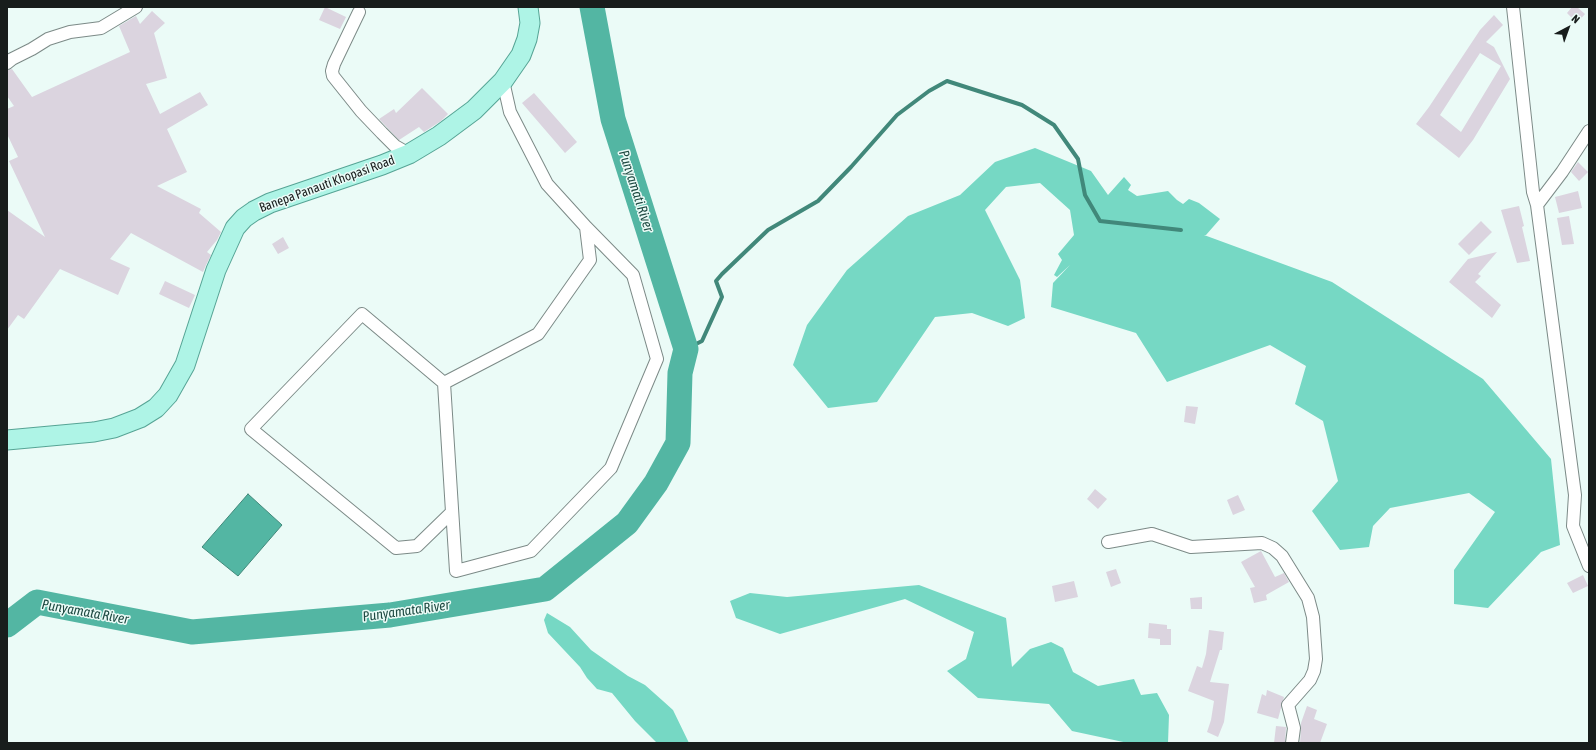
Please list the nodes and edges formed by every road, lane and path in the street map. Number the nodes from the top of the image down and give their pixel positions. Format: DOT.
graph roads {
  1 [pos="136,7"];
  2 [pos="528,7"];
  3 [pos="1513,7"];
  4 [pos="359,12"];
  5 [pos="7,63"];
  6 [pos="503,81"];
  7 [pos="1589,131"];
  8 [pos="409,154"];
  9 [pos="1537,205"];
  10 [pos="586,227"];
  11 [pos="444,383"];
  12 [pos="7,440"];
  13 [pos="1108,542"];
  14 [pos="1589,566"];
  15 [pos="1292,743"];
  1 -- 5 [label="street"];
  2 -- 6 [label="main road, Banepa Panauti Khopasi Road"];
  3 -- 9 [label="street"];
  4 -- 8 [label="street"];
  6 -- 8 [label="main road, Banepa Panauti Khopasi Road"];
  6 -- 10 [label="street"];
  7 -- 9 [label="street"];
  8 -- 12 [label="main road, Banepa Panauti Khopasi Road"];
  9 -- 14 [label="street"];
  10 -- 11 [label="street"];
  10 -- 11 [label="street"];
  11 -- 11 [label="street"];
  13 -- 15 [label="street"];
}
